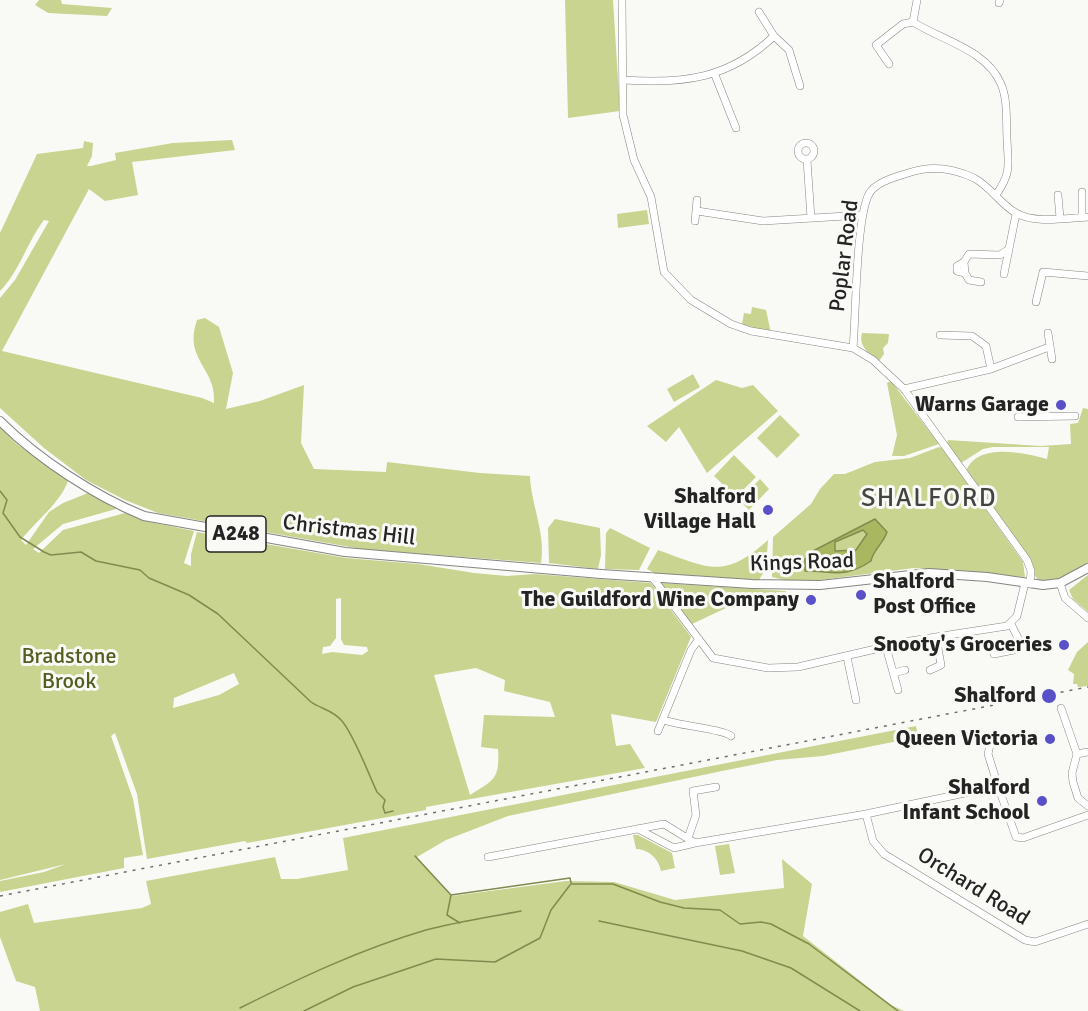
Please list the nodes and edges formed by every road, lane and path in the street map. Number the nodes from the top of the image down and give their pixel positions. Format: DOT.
graph roads {
  1 [pos="622,0"];
  2 [pos="917,0"];
  3 [pos="759,12"];
  4 [pos="913,22"];
  5 [pos="774,36"];
  6 [pos="888,64"];
  7 [pos="715,75"];
  8 [pos="624,80"];
  9 [pos="800,86"];
  10 [pos="736,128"];
  11 [pos="807,160"];
  12 [pos="1082,192"];
  13 [pos="996,195"];
  14 [pos="1058,195"];
  15 [pos="697,200"];
  16 [pos="697,212"];
  17 [pos="1017,214"];
  18 [pos="863,215"];
  19 [pos="1085,217"];
  20 [pos="811,218"];
  21 [pos="1060,218"];
  22 [pos="695,221"];
  23 [pos="1010,249"];
  24 [pos="1004,274"];
  25 [pos="1088,276"];
  26 [pos="981,282"];
  27 [pos="1036,302"];
  28 [pos="1048,333"];
  29 [pos="940,335"];
  30 [pos="1050,347"];
  31 [pos="853,348"];
  32 [pos="1052,359"];
  33 [pos="991,369"];
  34 [pos="904,389"];
  35 [pos="1075,416"];
  36 [pos="1018,417"];
  37 [pos="0,421"];
  38 [pos="1088,568"];
  39 [pos="652,577"];
  40 [pos="1060,583"];
  41 [pos="1028,584"];
  42 [pos="1088,618"];
  43 [pos="1011,624"];
  44 [pos="936,637"];
  45 [pos="699,639"];
  46 [pos="886,647"];
  47 [pos="994,654"];
  48 [pos="847,657"];
  49 [pos="905,670"];
  50 [pos="930,670"];
  51 [pos="894,673"];
  52 [pos="898,690"];
  53 [pos="856,700"];
  54 [pos="1061,708"];
  55 [pos="664,720"];
  56 [pos="658,731"];
  57 [pos="731,736"];
  58 [pos="990,745"];
  59 [pos="1088,752"];
  60 [pos="1077,754"];
  61 [pos="998,786"];
  62 [pos="716,787"];
  63 [pos="1088,806"];
  64 [pos="866,814"];
  65 [pos="1088,815"];
  66 [pos="638,829"];
  67 [pos="687,838"];
  68 [pos="695,843"];
  69 [pos="488,857"];
  70 [pos="1088,924"];
  1 -- 8 [label="street"];
  2 -- 4 [label="street"];
  3 -- 5 [label="street"];
  4 -- 6 [label="street"];
  4 -- 13 [label="street"];
  5 -- 7 [label="street"];
  5 -- 9 [label="street"];
  7 -- 8 [label="street"];
  7 -- 10 [label="street"];
  8 -- 31 [label="street"];
  11 -- 20 [label="street"];
  12 -- 19 [label="street"];
  13 -- 17 [label="street, Poplar Road"];
  13 -- 18 [label="street, Poplar Road"];
  14 -- 21 [label="street"];
  15 -- 16 [label="street"];
  16 -- 20 [label="street"];
  16 -- 22 [label="street"];
  17 -- 21 [label="street"];
  17 -- 23 [label="street"];
  18 -- 20 [label="street"];
  18 -- 31 [label="street, Poplar Road"];
  19 -- 21 [label="street"];
  23 -- 24 [label="street"];
  23 -- 26 [label="street"];
  25 -- 27 [label="street"];
  28 -- 30 [label="street"];
  29 -- 33 [label="street"];
  30 -- 32 [label="street"];
  30 -- 33 [label="street"];
  31 -- 34 [label="street"];
  33 -- 34 [label="street"];
  34 -- 41 [label="street"];
  35 -- 36 [label="street"];
  37 -- 39 [label="main road, Christmas Hill / A248"];
  38 -- 40 [label="main road, Kings Road / A248"];
  39 -- 41 [label="main road, Kings Road / A248"];
  39 -- 45 [label="street"];
  40 -- 41 [label="main road, Kings Road / A248"];
  40 -- 42 [label="street"];
  41 -- 43 [label="street"];
  43 -- 44 [label="street"];
  43 -- 47 [label="street"];
  44 -- 46 [label="street"];
  44 -- 50 [label="street"];
  45 -- 48 [label="street"];
  45 -- 55 [label="street"];
  46 -- 48 [label="street"];
  46 -- 51 [label="street"];
  48 -- 53 [label="street"];
  49 -- 51 [label="street"];
  51 -- 52 [label="street"];
  54 -- 60 [label="street"];
  55 -- 56 [label="street"];
  55 -- 57 [label="street"];
  58 -- 61 [label="street"];
  59 -- 60 [label="street"];
  60 -- 63 [label="street"];
  61 -- 64 [label="street"];
  61 -- 65 [label="street"];
  62 -- 67 [label="street"];
  64 -- 68 [label="street"];
  64 -- 70 [label="street, Orchard Road"];
  66 -- 67 [label="street"];
  66 -- 68 [label="street"];
  66 -- 69 [label="street"];
  67 -- 68 [label="street"];
}
